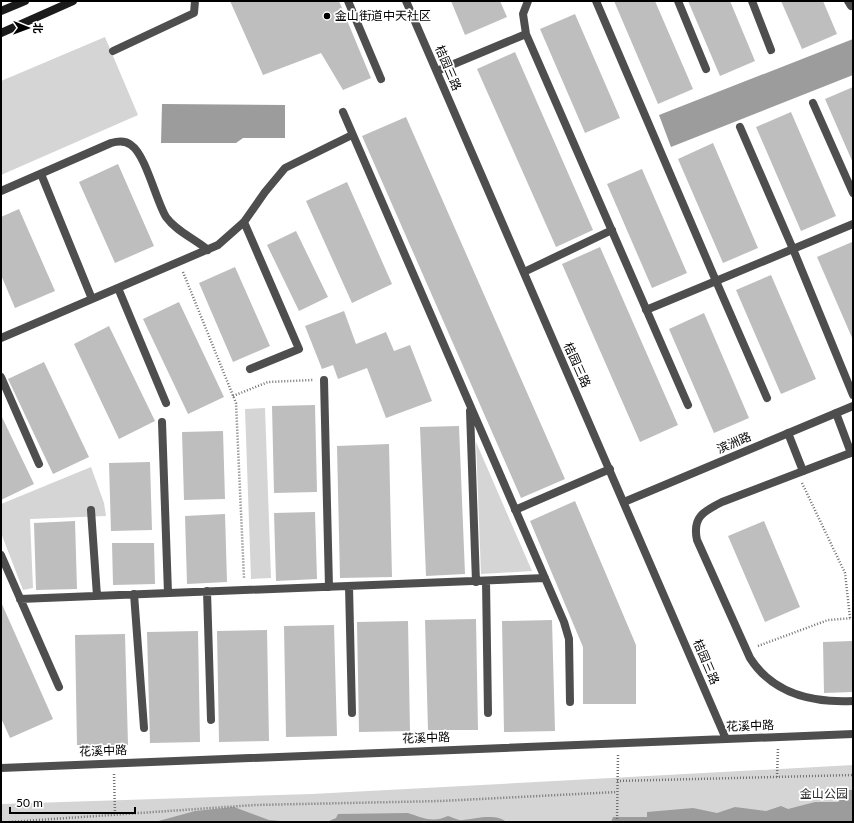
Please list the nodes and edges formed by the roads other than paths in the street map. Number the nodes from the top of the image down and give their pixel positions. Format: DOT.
graph roads {
  1 [pos="25,1"];
  2 [pos="73,1"];
  3 [pos="195,1"];
  4 [pos="348,1"];
  5 [pos="406,1"];
  6 [pos="528,1"];
  7 [pos="596,1"];
  8 [pos="678,1"];
  9 [pos="752,1"];
  10 [pos="1,11"];
  11 [pos="1,33"];
  12 [pos="526,34"];
  13 [pos="772,50"];
  14 [pos="113,51"];
  15 [pos="706,69"];
  16 [pos="437,71"];
  17 [pos="381,79"];
  18 [pos="813,103"];
  19 [pos="343,112"];
  20 [pos="740,128"];
  21 [pos="352,135"];
  22 [pos="41,174"];
  23 [pos="1,191"];
  24 [pos="853,193"];
  25 [pos="244,222"];
  26 [pos="853,224"];
  27 [pos="612,230"];
  28 [pos="793,249"];
  29 [pos="208,250"];
  30 [pos="524,272"];
  31 [pos="716,281"];
  32 [pos="118,288"];
  33 [pos="92,299"];
  34 [pos="646,310"];
  35 [pos="1,338"];
  36 [pos="250,369"];
  37 [pos="1,376"];
  38 [pos="324,380"];
  39 [pos="853,395"];
  40 [pos="766,398"];
  41 [pos="166,403"];
  42 [pos="688,405"];
  43 [pos="853,406"];
  44 [pos="470,407"];
  45 [pos="836,413"];
  46 [pos="162,422"];
  47 [pos="788,433"];
  48 [pos="852,452"];
  49 [pos="39,464"];
  50 [pos="610,469"];
  51 [pos="800,472"];
  52 [pos="624,502"];
  53 [pos="91,510"];
  54 [pos="515,510"];
  55 [pos="1,555"];
  56 [pos="545,578"];
  57 [pos="486,581"];
  58 [pos="476,582"];
  59 [pos="349,586"];
  60 [pos="329,587"];
  61 [pos="207,591"];
  62 [pos="168,593"];
  63 [pos="134,594"];
  64 [pos="97,596"];
  65 [pos="20,599"];
  66 [pos="59,687"];
  67 [pos="853,701"];
  68 [pos="570,702"];
  69 [pos="352,713"];
  70 [pos="488,713"];
  71 [pos="211,720"];
  72 [pos="144,728"];
  73 [pos="853,734"];
  74 [pos="726,739"];
  75 [pos="1,768"];
  1 -- 10 [label="main road"];
  2 -- 11 [label="main road"];
  3 -- 14 [label="street"];
  4 -- 17 [label="street"];
  5 -- 16 [label="street, 桔园三路"];
  6 -- 12 [label="street"];
  7 -- 31 [label="street"];
  8 -- 15 [label="street"];
  9 -- 13 [label="street"];
  12 -- 16 [label="street"];
  12 -- 27 [label="street"];
  16 -- 30 [label="street, 桔园三路"];
  18 -- 24 [label="street"];
  19 -- 21 [label="street"];
  20 -- 28 [label="street"];
  21 -- 25 [label="street"];
  21 -- 44 [label="street"];
  22 -- 23 [label="street"];
  22 -- 29 [label="street"];
  22 -- 33 [label="street"];
  25 -- 29 [label="street"];
  25 -- 36 [label="street"];
  26 -- 28 [label="street"];
  27 -- 30 [label="street"];
  27 -- 34 [label="street"];
  28 -- 31 [label="street"];
  28 -- 39 [label="street"];
  29 -- 32 [label="street"];
  30 -- 50 [label="street, 桔园三路"];
  31 -- 34 [label="street"];
  31 -- 40 [label="street"];
  32 -- 33 [label="street"];
  32 -- 41 [label="street"];
  33 -- 35 [label="street"];
  34 -- 42 [label="street"];
  37 -- 49 [label="street"];
  38 -- 60 [label="street"];
  43 -- 45 [label="street, 滨洲路"];
  44 -- 54 [label="street"];
  44 -- 58 [label="street"];
  45 -- 47 [label="street, 滨洲路"];
  45 -- 48 [label="street"];
  46 -- 62 [label="street"];
  47 -- 51 [label="street"];
  47 -- 52 [label="street, 滨洲路"];
  48 -- 51 [label="street"];
  50 -- 52 [label="street, 桔园三路"];
  50 -- 54 [label="street"];
  51 -- 67 [label="street"];
  52 -- 74 [label="street, 桔园三路"];
  53 -- 64 [label="street"];
  54 -- 56 [label="street"];
  55 -- 65 [label="street"];
  56 -- 57 [label="street"];
  56 -- 68 [label="street"];
  57 -- 58 [label="street"];
  57 -- 70 [label="street"];
  58 -- 59 [label="street"];
  59 -- 60 [label="street"];
  59 -- 69 [label="street"];
  60 -- 61 [label="street"];
  61 -- 62 [label="street"];
  61 -- 71 [label="street"];
  62 -- 63 [label="street"];
  63 -- 64 [label="street"];
  63 -- 72 [label="street"];
  64 -- 65 [label="street"];
  65 -- 66 [label="street"];
  73 -- 74 [label="street, 花溪中路"];
  74 -- 75 [label="street, 花溪中路"];
}
